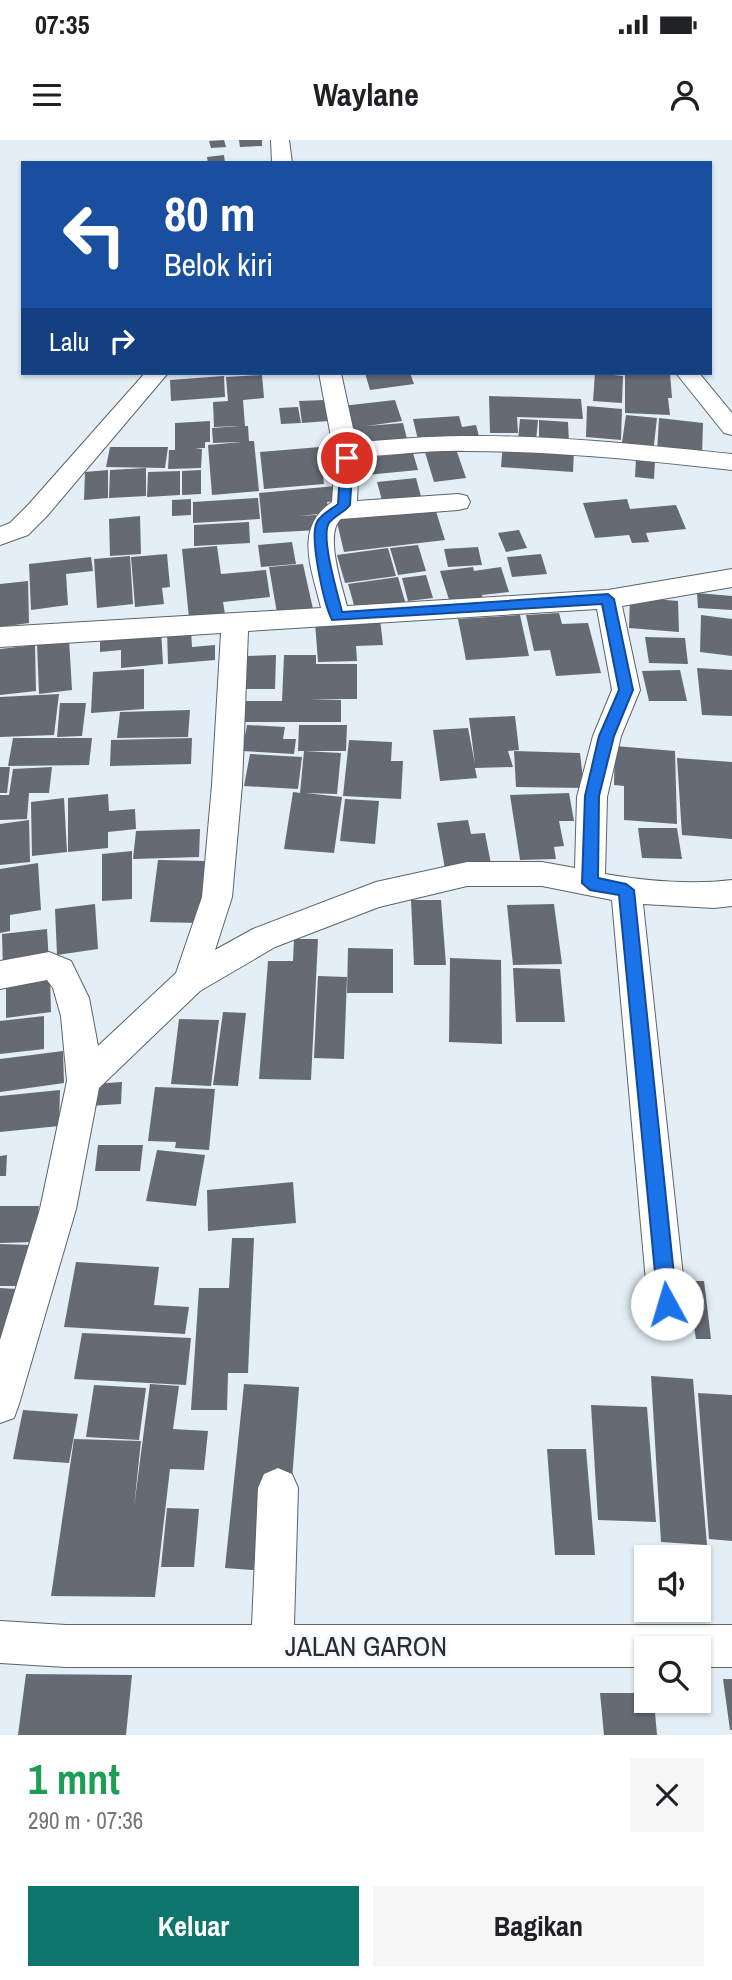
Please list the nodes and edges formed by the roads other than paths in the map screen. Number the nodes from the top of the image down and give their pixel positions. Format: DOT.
graph roads {
  1 [pos="280,140"];
  2 [pos="282,161"];
  3 [pos="156,375"];
  4 [pos="330,375"];
  5 [pos="689,375"];
  6 [pos="732,428"];
  7 [pos="345,450"];
  8 [pos="732,462"];
  9 [pos="458,502"];
  10 [pos="337,511"];
  11 [pos="0,537"];
  12 [pos="732,578"];
  13 [pos="608,599"];
  14 [pos="336,617"];
  15 [pos="235,623"];
  16 [pos="0,638"];
  17 [pos="590,883"];
  18 [pos="626,890"];
  19 [pos="732,893"];
  20 [pos="0,975"];
  21 [pos="189,981"];
  22 [pos="84,1081"];
  23 [pos="667,1304"];
  24 [pos="0,1405"];
  25 [pos="278,1488"];
  26 [pos="0,1642"];
  27 [pos="272,1646"];
  28 [pos="732,1646"];
  1 -- 2 [label="street"];
  3 -- 11 [label="street"];
  4 -- 7 [label="street"];
  5 -- 6 [label="street"];
  7 -- 8 [label="street"];
  7 -- 10 [label="street"];
  9 -- 10 [label="street"];
  10 -- 14 [label="street"];
  12 -- 13 [label="street"];
  13 -- 14 [label="street"];
  13 -- 17 [label="street"];
  14 -- 15 [label="street"];
  15 -- 16 [label="street"];
  15 -- 21 [label="street"];
  17 -- 18 [label="street"];
  17 -- 21 [label="street"];
  18 -- 19 [label="street"];
  18 -- 23 [label="street"];
  20 -- 22 [label="street"];
  21 -- 22 [label="street"];
  22 -- 24 [label="street"];
  25 -- 27 [label="street"];
  26 -- 27 [label="street, JALAN GARON"];
  27 -- 28 [label="street, JALAN GARON"];
}
